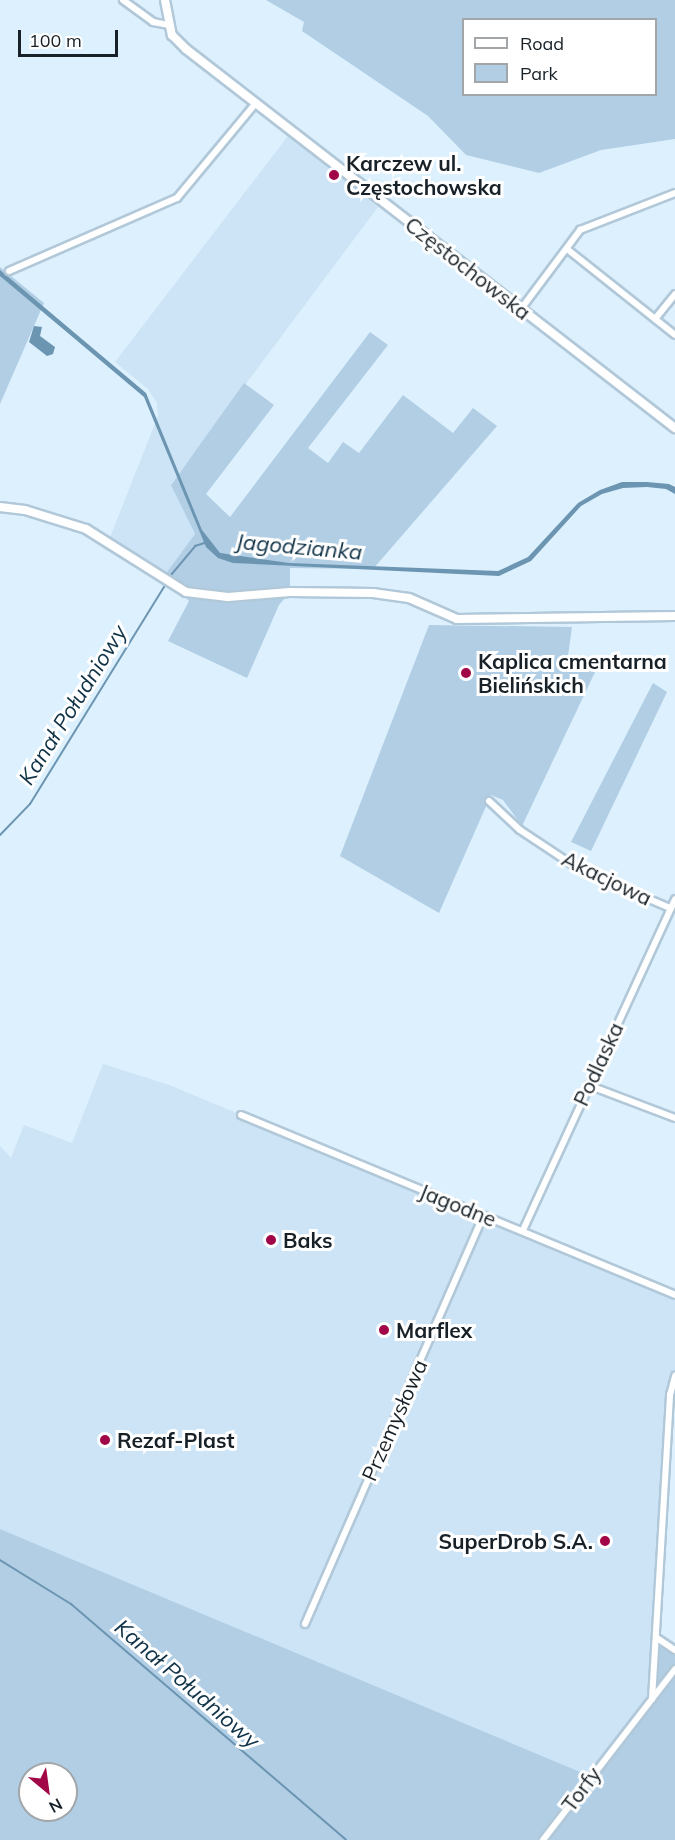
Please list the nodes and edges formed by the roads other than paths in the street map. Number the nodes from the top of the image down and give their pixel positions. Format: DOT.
graph roads {
  1 [pos="123,0"];
  2 [pos="165,0"];
  3 [pos="168,25"];
  4 [pos="256,103"];
  5 [pos="675,193"];
  6 [pos="567,249"];
  7 [pos="9,271"];
  8 [pos="675,294"];
  9 [pos="521,309"];
  10 [pos="656,319"];
  11 [pos="675,335"];
  12 [pos="675,428"];
  13 [pos="0,507"];
  14 [pos="675,616"];
  15 [pos="489,801"];
  16 [pos="675,899"];
  17 [pos="670,908"];
  18 [pos="588,1085"];
  19 [pos="241,1115"];
  20 [pos="675,1118"];
  21 [pos="483,1216"];
  22 [pos="523,1230"];
  23 [pos="675,1295"];
  24 [pos="675,1376"];
  25 [pos="305,1624"];
  26 [pos="657,1638"];
  27 [pos="675,1650"];
  28 [pos="675,1669"];
  29 [pos="652,1698"];
  30 [pos="543,1840"];
  1 -- 3 [label="street, Częstochowska"];
  2 -- 3 [label="street"];
  3 -- 4 [label="street, Częstochowska"];
  4 -- 7 [label="street"];
  4 -- 9 [label="street, Częstochowska"];
  5 -- 6 [label="street"];
  6 -- 9 [label="street"];
  6 -- 10 [label="street"];
  8 -- 10 [label="street"];
  9 -- 12 [label="street, Częstochowska"];
  10 -- 11 [label="street"];
  13 -- 14 [label="street"];
  15 -- 17 [label="street, Akacjowa"];
  16 -- 17 [label="street, Podlaska"];
  17 -- 18 [label="street, Podlaska"];
  18 -- 20 [label="street"];
  18 -- 22 [label="street, Podlaska"];
  19 -- 21 [label="street, Jagodne"];
  21 -- 22 [label="street, Jagodne"];
  21 -- 25 [label="street, Przemysłowa"];
  22 -- 23 [label="street, Jagodne"];
  24 -- 26 [label="street"];
  26 -- 27 [label="street"];
  26 -- 29 [label="street"];
  28 -- 29 [label="street, Torfy"];
  29 -- 30 [label="street, Torfy"];
}
